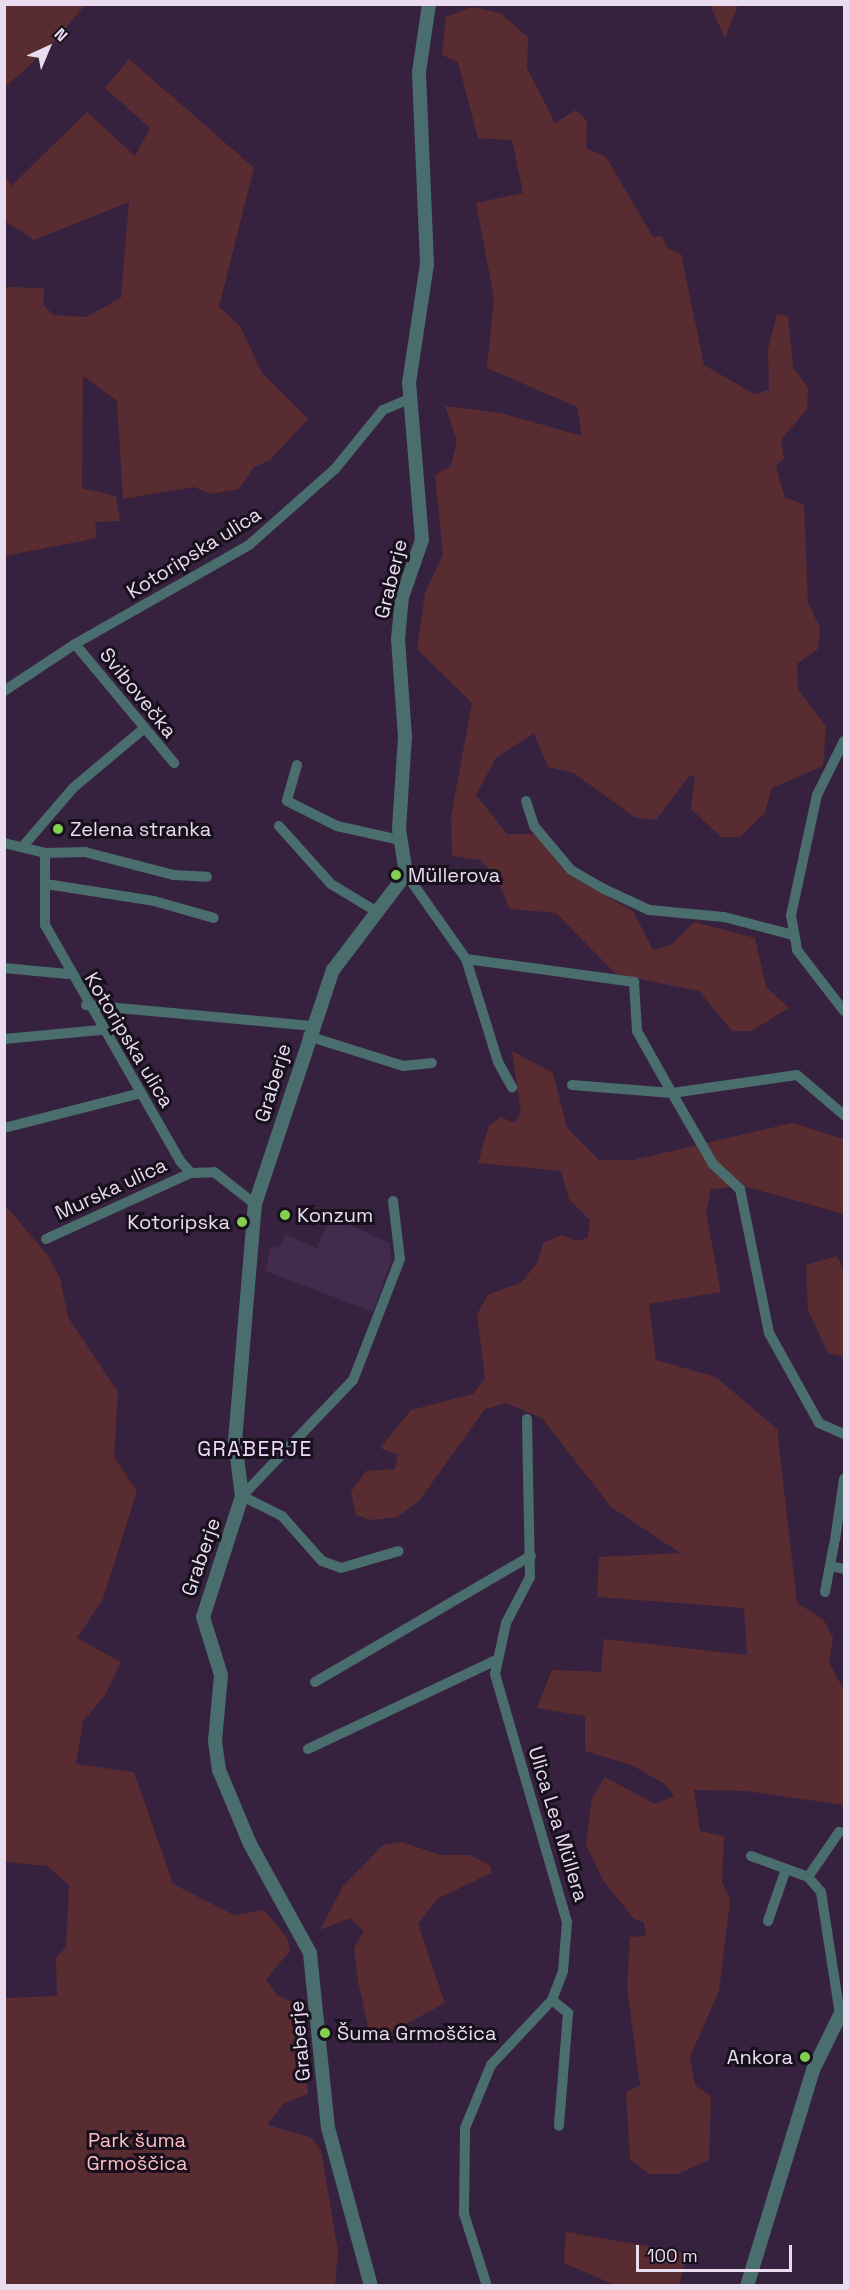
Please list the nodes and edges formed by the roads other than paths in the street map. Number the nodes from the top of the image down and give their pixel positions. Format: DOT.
graph roads {
  1 [pos="429,4"];
  2 [pos="409,399"];
  3 [pos="75,644"];
  4 [pos="4,691"];
  5 [pos="141,730"];
  6 [pos="844,741"];
  7 [pos="174,763"];
  8 [pos="297,765"];
  9 [pos="526,801"];
  10 [pos="279,826"];
  11 [pos="400,840"];
  12 [pos="4,843"];
  13 [pos="24,845"];
  14 [pos="45,853"];
  15 [pos="406,874"];
  16 [pos="207,877"];
  17 [pos="46,884"];
  18 [pos="378,914"];
  19 [pos="214,918"];
  20 [pos="793,935"];
  21 [pos="466,959"];
  22 [pos="4,968"];
  23 [pos="68,974"];
  24 [pos="86,1005"];
  25 [pos="844,1011"];
  26 [pos="101,1030"];
  27 [pos="309,1031"];
  28 [pos="4,1039"];
  29 [pos="432,1062"];
  30 [pos="572,1085"];
  31 [pos="512,1087"];
  32 [pos="672,1093"];
  33 [pos="137,1094"];
  34 [pos="844,1114"];
  35 [pos="4,1128"];
  36 [pos="191,1173"];
  37 [pos="393,1201"];
  38 [pos="255,1204"];
  39 [pos="46,1239"];
  40 [pos="526,1419"];
  41 [pos="844,1437"];
  42 [pos="844,1479"];
  43 [pos="242,1497"];
  44 [pos="399,1551"];
  45 [pos="531,1556"];
  46 [pos="831,1566"];
  47 [pos="844,1569"];
  48 [pos="825,1592"];
  49 [pos="496,1660"];
  50 [pos="315,1682"];
  51 [pos="308,1749"];
  52 [pos="839,1833"];
  53 [pos="751,1856"];
  54 [pos="786,1869"];
  55 [pos="808,1877"];
  56 [pos="768,1922"];
  57 [pos="552,2000"];
  58 [pos="842,2011"];
  59 [pos="559,2126"];
  60 [pos="371,2286"];
  61 [pos="487,2286"];
  62 [pos="747,2286"];
  1 -- 2 [label="street, Graberje"];
  2 -- 3 [label="street, Kotoripska ulica"];
  2 -- 11 [label="street, Graberje"];
  3 -- 4 [label="street, Kotoripska ulica"];
  3 -- 5 [label="street, Svibovečka"];
  5 -- 7 [label="street, Svibovečka"];
  5 -- 13 [label="street"];
  6 -- 20 [label="street"];
  8 -- 11 [label="street"];
  9 -- 20 [label="street"];
  10 -- 18 [label="street"];
  11 -- 15 [label="street, Graberje"];
  12 -- 13 [label="street"];
  13 -- 14 [label="street"];
  14 -- 16 [label="street"];
  14 -- 17 [label="street, Kotoripska ulica"];
  15 -- 18 [label="street, Graberje"];
  15 -- 21 [label="street"];
  17 -- 19 [label="street"];
  17 -- 23 [label="street, Kotoripska ulica"];
  18 -- 27 [label="street, Graberje"];
  20 -- 25 [label="street"];
  21 -- 31 [label="street"];
  21 -- 32 [label="street"];
  22 -- 23 [label="street"];
  23 -- 24 [label="street, Kotoripska ulica"];
  24 -- 26 [label="street, Kotoripska ulica"];
  24 -- 27 [label="street"];
  26 -- 28 [label="street"];
  26 -- 33 [label="street, Kotoripska ulica"];
  27 -- 29 [label="street"];
  27 -- 38 [label="street, Graberje"];
  30 -- 32 [label="street"];
  32 -- 34 [label="street"];
  32 -- 41 [label="street"];
  33 -- 35 [label="street"];
  33 -- 36 [label="street, Kotoripska ulica"];
  36 -- 38 [label="street"];
  36 -- 39 [label="street, Murska ulica"];
  37 -- 43 [label="street"];
  38 -- 43 [label="street, Graberje"];
  40 -- 45 [label="street, Ulica Lea Müllera"];
  42 -- 46 [label="street"];
  43 -- 44 [label="street"];
  43 -- 60 [label="street, Graberje"];
  45 -- 49 [label="street, Ulica Lea Müllera"];
  45 -- 50 [label="street"];
  46 -- 47 [label="street"];
  46 -- 48 [label="street"];
  49 -- 51 [label="street"];
  49 -- 57 [label="street, Ulica Lea Müllera"];
  52 -- 55 [label="street"];
  53 -- 54 [label="street"];
  54 -- 55 [label="street"];
  54 -- 56 [label="street"];
  55 -- 58 [label="street"];
  57 -- 59 [label="street"];
  57 -- 61 [label="street, Ulica Lea Müllera"];
  58 -- 62 [label="street"];
}
